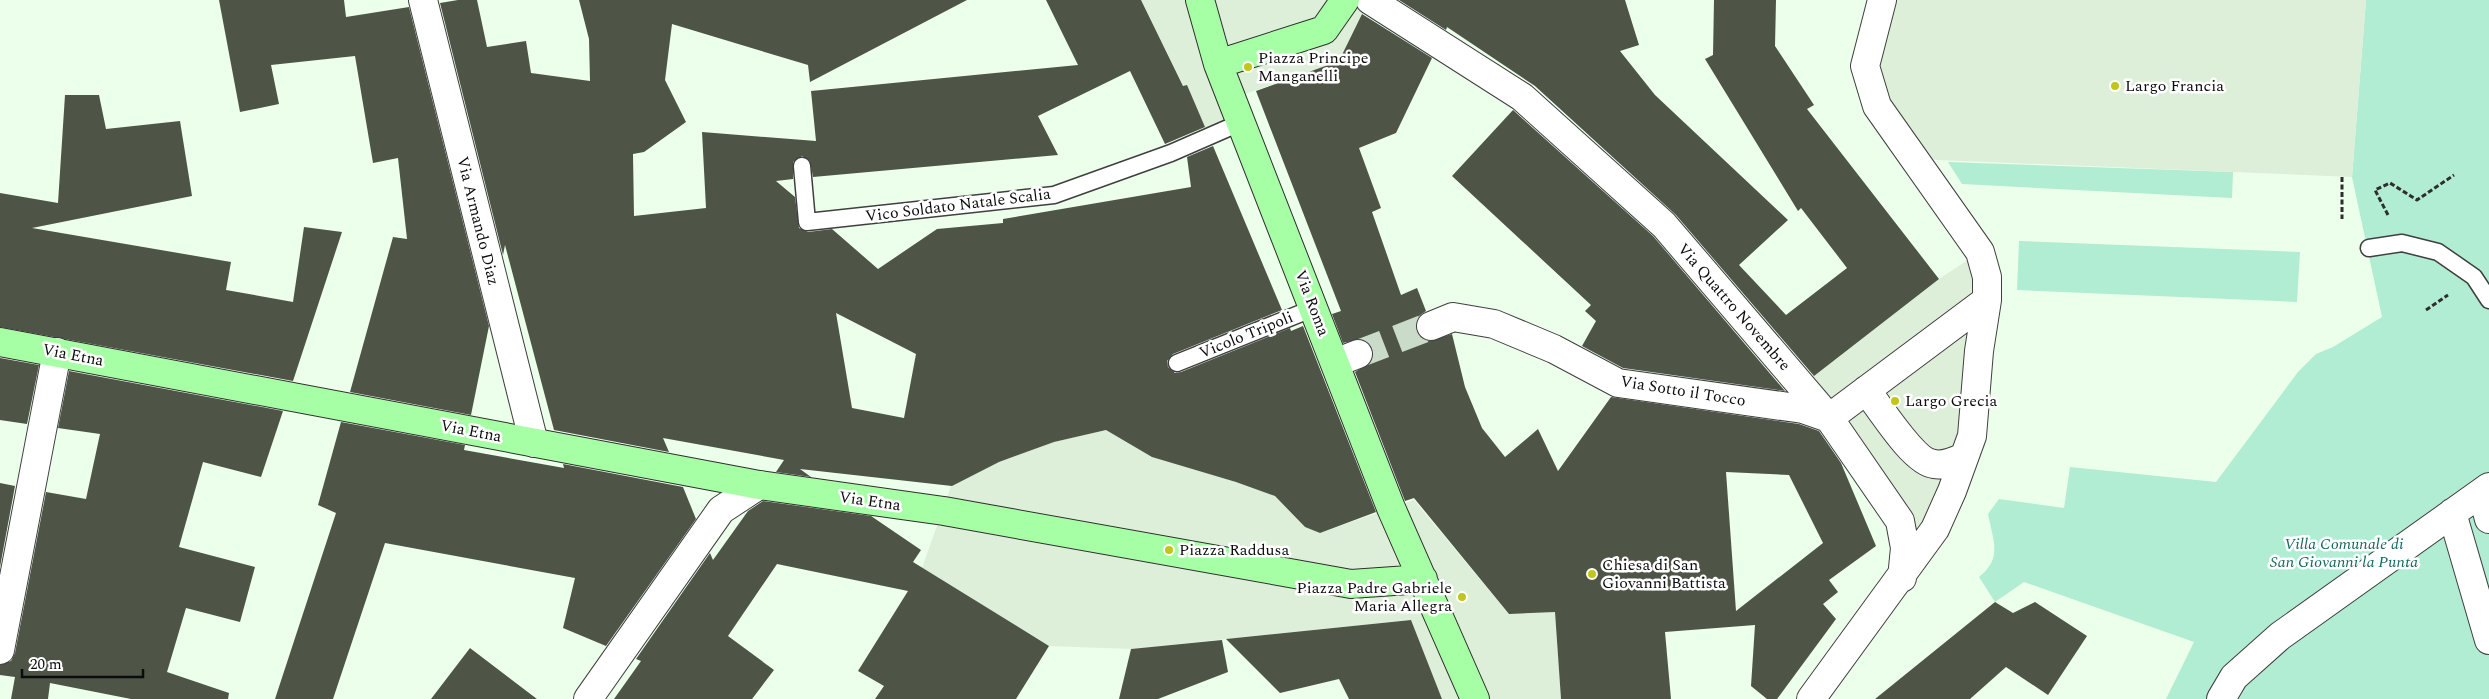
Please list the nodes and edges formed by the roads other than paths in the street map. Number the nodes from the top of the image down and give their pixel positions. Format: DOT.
graph roads {
  1 [pos="423,0"];
  2 [pos="1200,0"];
  3 [pos="1345,0"];
  4 [pos="1370,0"];
  5 [pos="1882,0"];
  6 [pos="1218,64"];
  7 [pos="1238,110"];
  8 [pos="802,166"];
  9 [pos="2369,248"];
  10 [pos="1987,300"];
  11 [pos="2489,300"];
  12 [pos="1314,308"];
  13 [pos="1431,326"];
  14 [pos="0,342"];
  15 [pos="57,352"];
  16 [pos="1177,363"];
  17 [pos="1866,390"];
  18 [pos="1828,418"];
  19 [pos="534,443"];
  20 [pos="1964,457"];
  21 [pos="759,485"];
  22 [pos="2485,490"];
  23 [pos="2452,514"];
  24 [pos="2489,519"];
  25 [pos="1902,578"];
  26 [pos="1422,579"];
  27 [pos="2489,640"];
  28 [pos="0,650"];
  29 [pos="588,699"];
  30 [pos="1475,699"];
  31 [pos="1811,699"];
  32 [pos="2221,699"];
  1 -- 19 [label="street, Via Armando Diaz"];
  2 -- 6 [label="street, Via Roma"];
  3 -- 6 [label="street"];
  4 -- 18 [label="street, Via Quattro Novembre"];
  5 -- 10 [label="street"];
  6 -- 7 [label="street, Via Roma"];
  7 -- 8 [label="lane, Vico Soldato Natale Scalia"];
  7 -- 12 [label="street, Via Roma"];
  9 -- 11 [label="lane"];
  10 -- 17 [label="street"];
  10 -- 20 [label="street"];
  12 -- 16 [label="lane, Vicolo Tripoli"];
  12 -- 26 [label="street, Via Roma"];
  13 -- 18 [label="street, Via Sotto il Tocco"];
  14 -- 15 [label="street, Via Etna"];
  15 -- 19 [label="street, Via Etna"];
  15 -- 28 [label="street"];
  17 -- 18 [label="street"];
  17 -- 20 [label="street"];
  18 -- 25 [label="street, Via Quattro Novembre"];
  19 -- 21 [label="street, Via Etna"];
  20 -- 25 [label="street"];
  21 -- 26 [label="street, Via Etna"];
  21 -- 29 [label="street"];
  22 -- 23 [label="street"];
  22 -- 24 [label="street"];
  23 -- 27 [label="street"];
  23 -- 32 [label="street"];
  25 -- 31 [label="street"];
  26 -- 30 [label="street, Via Roma"];
}
